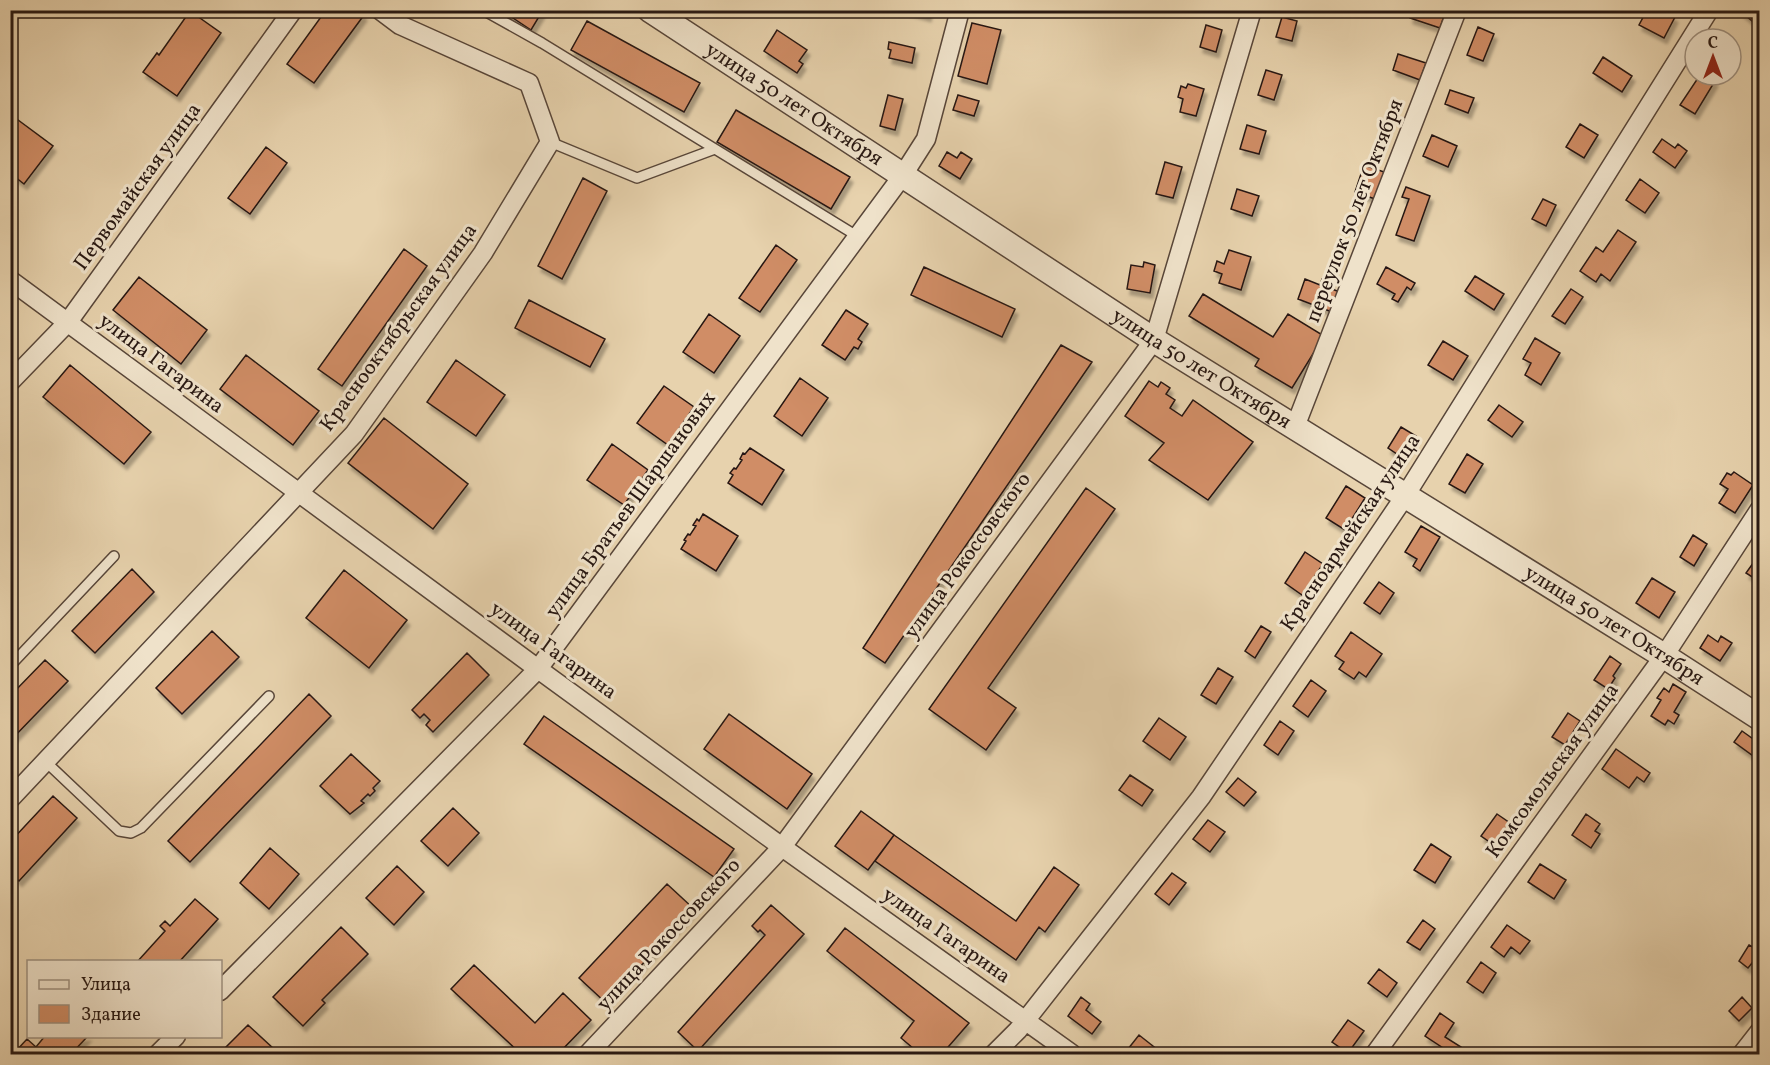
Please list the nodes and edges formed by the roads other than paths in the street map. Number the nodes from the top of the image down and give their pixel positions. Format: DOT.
graph roads {
  1 [pos="293,10"];
  2 [pos="380,10"];
  3 [pos="483,10"];
  4 [pos="650,10"];
  5 [pos="960,10"];
  6 [pos="1252,10"];
  7 [pos="1457,10"];
  8 [pos="1709,10"];
  9 [pos="550,142"];
  10 [pos="715,149"];
  11 [pos="903,175"];
  12 [pos="857,236"];
  13 [pos="10,280"];
  14 [pos="68,322"];
  15 [pos="1154,340"];
  16 [pos="10,382"];
  17 [pos="1295,427"];
  18 [pos="299,494"];
  19 [pos="1405,496"];
  20 [pos="1760,509"];
  21 [pos="114,556"];
  22 [pos="1664,657"];
  23 [pos="10,666"];
  24 [pos="538,669"];
  25 [pos="269,696"];
  26 [pos="1760,718"];
  27 [pos="46,762"];
  28 [pos="10,799"];
  29 [pos="782,847"];
  30 [pos="222,989"];
  31 [pos="1026,1020"];
  32 [pos="1760,1031"];
  33 [pos="174,1038"];
  34 [pos="158,1054"];
  35 [pos="588,1054"];
  36 [pos="994,1054"];
  37 [pos="1072,1054"];
  38 [pos="1375,1054"];
  39 [pos="1742,1054"];
  1 -- 14 [label="street, Первомайская улица"];
  2 -- 9 [label="street"];
  3 -- 10 [label="lane"];
  4 -- 11 [label="street, улица 50 лет Октября"];
  5 -- 11 [label="street, улица Братьев Шаршановых"];
  6 -- 15 [label="street, улица Рокоссовского"];
  7 -- 17 [label="street, переулок 50 лет Октября"];
  8 -- 19 [label="street, Красноармейская улица"];
  9 -- 10 [label="lane"];
  9 -- 18 [label="street, Краснооктябрьская улица"];
  10 -- 12 [label="lane"];
  11 -- 12 [label="street, улица Братьев Шаршановых"];
  11 -- 15 [label="street, улица 50 лет Октября"];
  12 -- 24 [label="street, улица Братьев Шаршановых"];
  13 -- 14 [label="street, улица Гагарина"];
  14 -- 16 [label="street, Первомайская улица"];
  14 -- 18 [label="street, улица Гагарина"];
  15 -- 17 [label="street, улица 50 лет Октября"];
  15 -- 29 [label="street, улица Рокоссовского"];
  17 -- 19 [label="street, улица 50 лет Октября"];
  18 -- 24 [label="street, улица Гагарина"];
  18 -- 27 [label="street, Краснооктябрьская улица"];
  19 -- 22 [label="street, улица 50 лет Октября"];
  19 -- 31 [label="street, Красноармейская улица"];
  20 -- 22 [label="street, Комсомольская улица"];
  21 -- 23 [label="lane"];
  22 -- 26 [label="street, улица 50 лет Октября"];
  22 -- 38 [label="street, Комсомольская улица"];
  24 -- 29 [label="street, улица Гагарина"];
  24 -- 30 [label="street, улица Братьев Шаршановых"];
  25 -- 27 [label="lane"];
  27 -- 28 [label="street, Краснооктябрьская улица"];
  29 -- 31 [label="street, улица Гагарина"];
  29 -- 35 [label="street, улица Рокоссовского"];
  31 -- 36 [label="street, Красноармейская улица"];
  31 -- 37 [label="street, улица Гагарина"];
  32 -- 39 [label="street"];
  33 -- 34 [label="street"];
}
